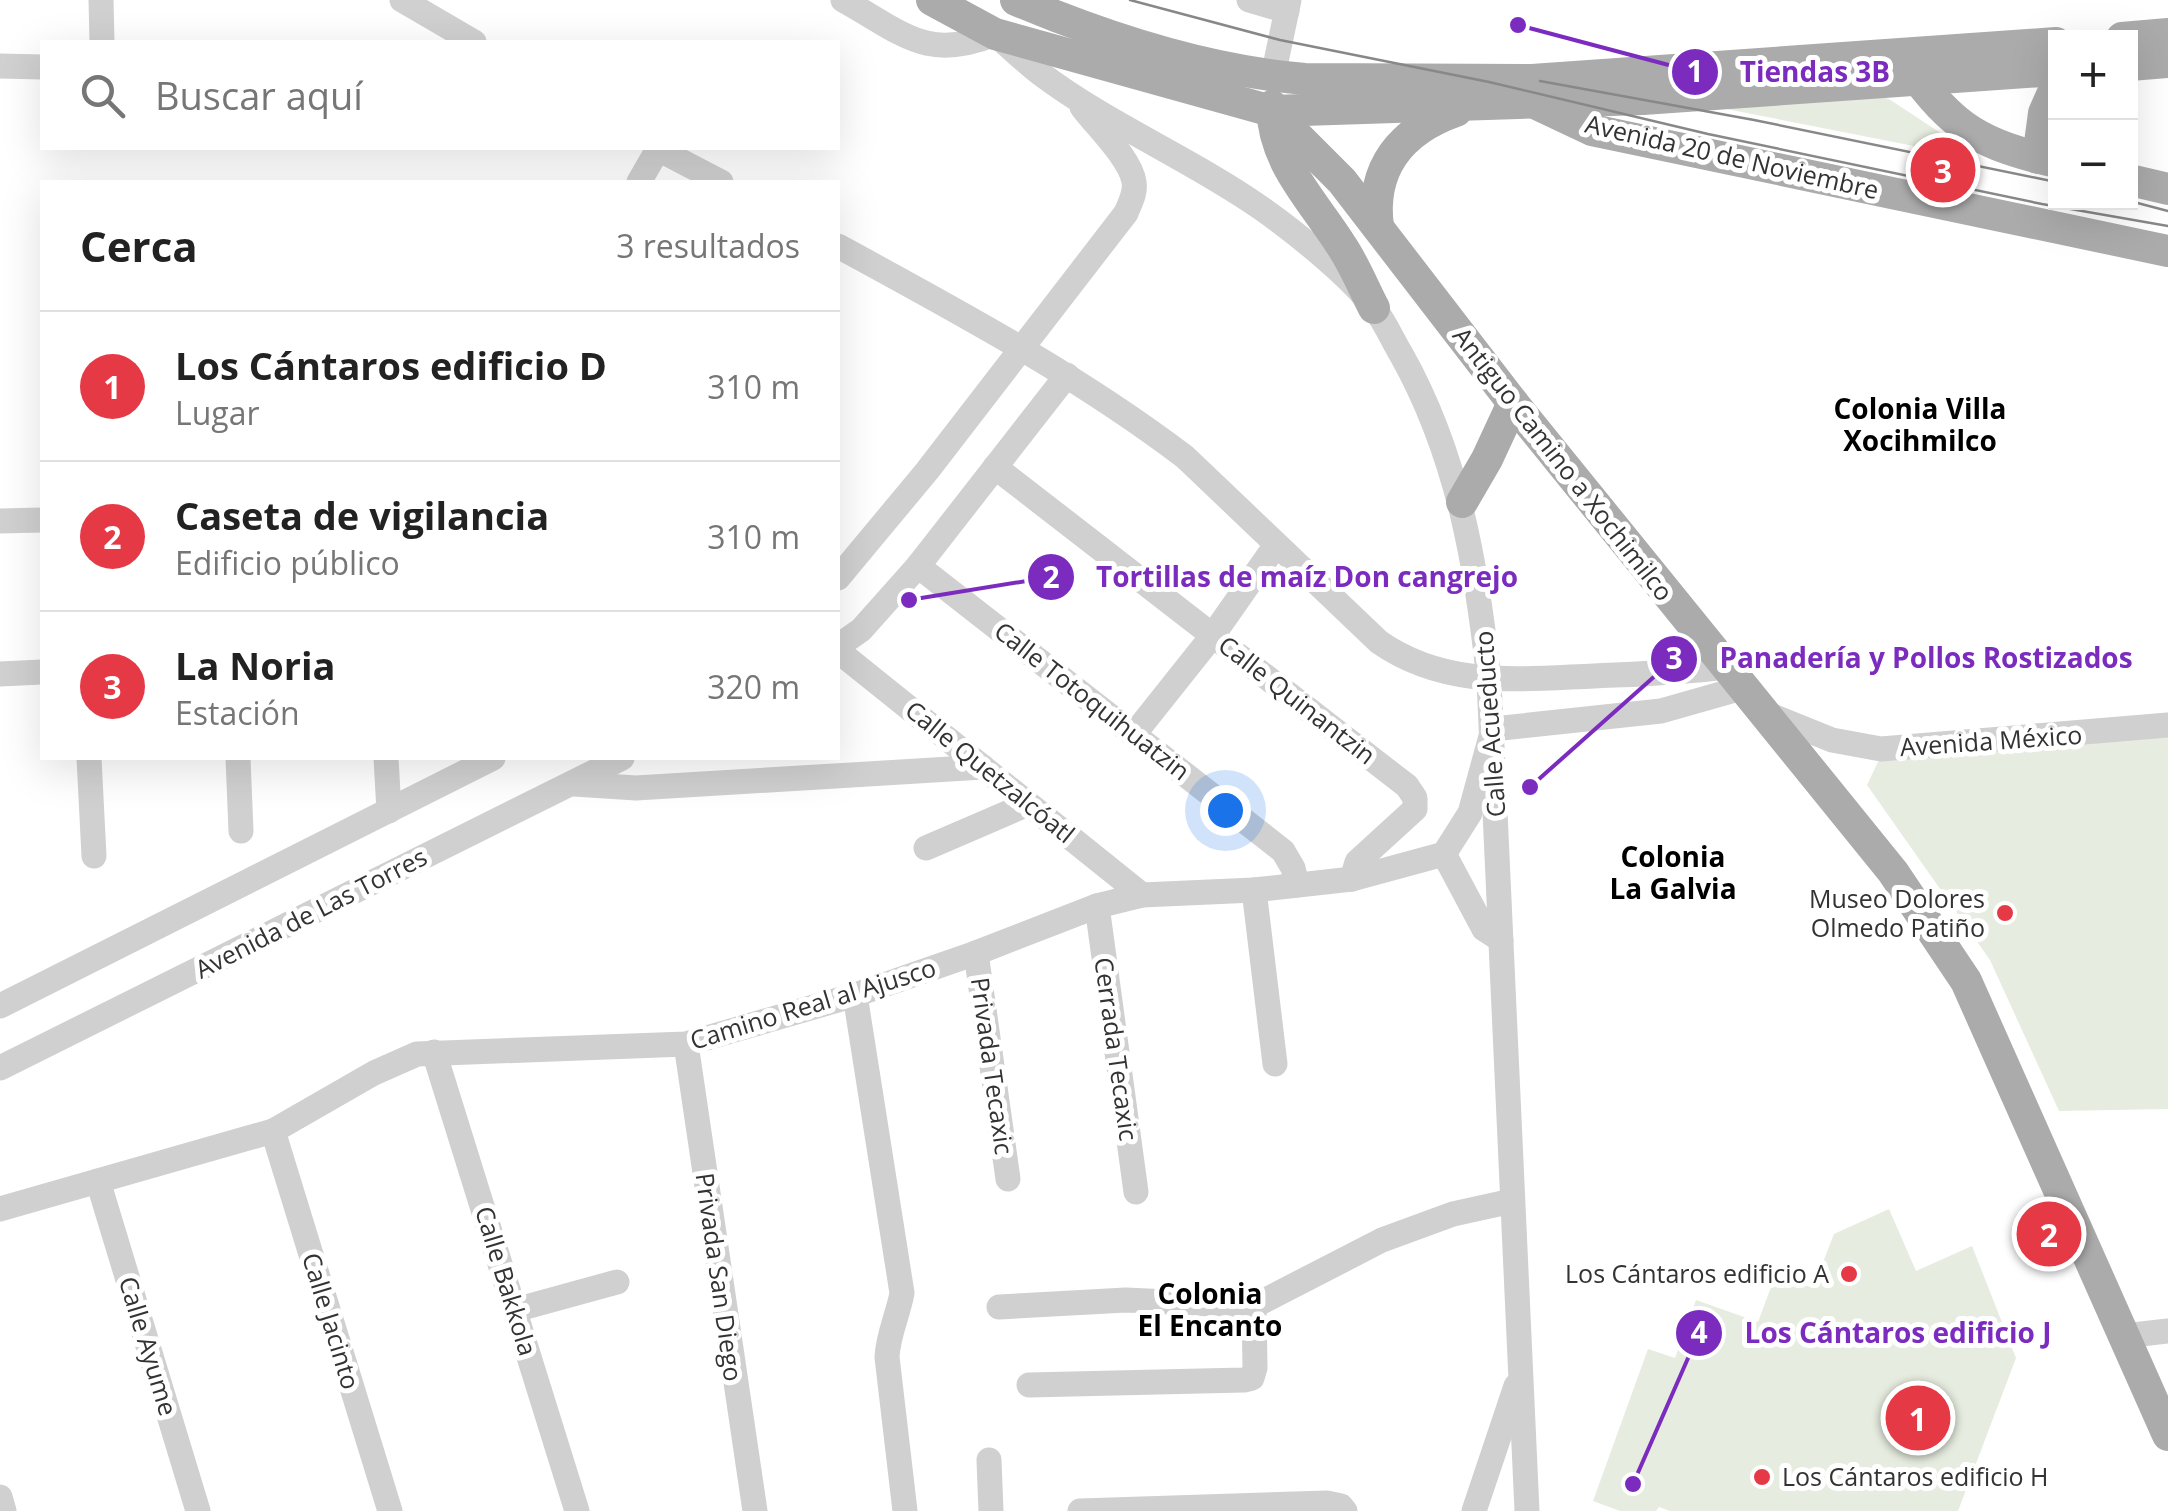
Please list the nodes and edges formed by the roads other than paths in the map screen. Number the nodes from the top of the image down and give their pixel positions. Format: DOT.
graph roads {
  1 [pos="101,0"];
  2 [pos="402,0"];
  3 [pos="844,0"];
  4 [pos="932,0"];
  5 [pos="1016,0"];
  6 [pos="1251,0"];
  7 [pos="1288,5"];
  8 [pos="995,34"];
  9 [pos="2168,34"];
  10 [pos="2138,37"];
  11 [pos="102,40"];
  12 [pos="471,40"];
  13 [pos="2048,44"];
  14 [pos="2168,62"];
  15 [pos="2138,64"];
  16 [pos="0,66"];
  17 [pos="40,67"];
  18 [pos="1909,67"];
  19 [pos="2048,70"];
  20 [pos="1273,76"];
  21 [pos="1072,94"];
  22 [pos="1535,103"];
  23 [pos="2048,103"];
  24 [pos="1466,107"];
  25 [pos="1272,111"];
  26 [pos="656,150"];
  27 [pos="661,150"];
  28 [pos="2047,160"];
  29 [pos="640,180"];
  30 [pos="717,180"];
  31 [pos="2138,182"];
  32 [pos="2168,189"];
  33 [pos="1378,227"];
  34 [pos="840,247"];
  35 [pos="2168,251"];
  36 [pos="1374,308"];
  37 [pos="1022,347"];
  38 [pos="1067,375"];
  39 [pos="1513,403"];
  40 [pos="995,467"];
  41 [pos="1462,502"];
  42 [pos="40,520"];
  43 [pos="0,521"];
  44 [pos="1276,545"];
  45 [pos="918,566"];
  46 [pos="840,576"];
  47 [pos="1212,636"];
  48 [pos="840,646"];
  49 [pos="840,650"];
  50 [pos="40,672"];
  51 [pos="0,674"];
  52 [pos="1489,681"];
  53 [pos="1742,689"];
  54 [pos="2168,725"];
  55 [pos="1493,729"];
  56 [pos="1135,734"];
  57 [pos="89,760"];
  58 [pos="238,760"];
  59 [pos="386,760"];
  60 [pos="489,760"];
  61 [pos="618,760"];
  62 [pos="983,767"];
  63 [pos="570,784"];
  64 [pos="1028,804"];
  65 [pos="389,811"];
  66 [pos="242,831"];
  67 [pos="926,848"];
  68 [pos="1444,854"];
  69 [pos="94,856"];
  70 [pos="1352,879"];
  71 [pos="1297,885"];
  72 [pos="1254,890"];
  73 [pos="1142,896"];
  74 [pos="1097,906"];
  75 [pos="1501,940"];
  76 [pos="976,953"];
  77 [pos="855,995"];
  78 [pos="1,1007"];
  79 [pos="0,1040"];
  80 [pos="686,1044"];
  81 [pos="434,1052"];
  82 [pos="11,1062"];
  83 [pos="1275,1064"];
  84 [pos="273,1131"];
  85 [pos="1008,1179"];
  86 [pos="98,1181"];
  87 [pos="1136,1192"];
  88 [pos="1512,1201"];
  89 [pos="0,1209"];
  90 [pos="617,1282"];
  91 [pos="999,1306"];
  92 [pos="1254,1306"];
  93 [pos="515,1310"];
  94 [pos="2168,1331"];
  95 [pos="2124,1336"];
  96 [pos="1521,1372"];
  97 [pos="1029,1385"];
  98 [pos="2168,1435"];
  99 [pos="989,1460"];
  100 [pos="0,1497"];
  101 [pos="4,1511"];
  102 [pos="198,1511"];
  103 [pos="390,1511"];
  104 [pos="578,1511"];
  105 [pos="754,1511"];
  106 [pos="905,1511"];
  107 [pos="991,1511"];
  108 [pos="1080,1511"];
  109 [pos="1345,1511"];
  110 [pos="1474,1511"];
  111 [pos="1527,1511"];
  1 -- 11 [label="street"];
  2 -- 12 [label="street"];
  3 -- 8 [label="street"];
  4 -- 8 [label="main road"];
  5 -- 20 [label="main road"];
  6 -- 7 [label="street"];
  7 -- 20 [label="street"];
  8 -- 21 [label="street, Calle Acueducto"];
  8 -- 25 [label="main road"];
  9 -- 10 [label="main road"];
  13 -- 18 [label="main road"];
  14 -- 15 [label="main road"];
  16 -- 17 [label="street"];
  18 -- 19 [label="main road"];
  18 -- 20 [label="main road"];
  18 -- 22 [label="main road"];
  18 -- 28 [label="main road"];
  20 -- 25 [label="main road"];
  21 -- 36 [label="street, Calle Acueducto"];
  21 -- 37 [label="street"];
  22 -- 24 [label="main road"];
  22 -- 35 [label="main road, Avenida 20 de Noviembre"];
  23 -- 28 [label="main road"];
  24 -- 25 [label="main road"];
  24 -- 33 [label="main road"];
  25 -- 33 [label="main road, Antiguo Camino a Xochimilco"];
  25 -- 36 [label="main road"];
  26 -- 29 [label="street"];
  27 -- 30 [label="street"];
  31 -- 32 [label="main road"];
  33 -- 39 [label="main road, Antiguo Camino a Xochimilco"];
  34 -- 37 [label="street"];
  36 -- 41 [label="street, Calle Acueducto"];
  37 -- 38 [label="street"];
  37 -- 46 [label="street"];
  38 -- 40 [label="street"];
  38 -- 44 [label="street"];
  39 -- 41 [label="main road"];
  39 -- 53 [label="main road, Antiguo Camino a Xochimilco"];
  40 -- 45 [label="street"];
  40 -- 47 [label="street, Calle Quinantzin"];
  41 -- 52 [label="street, Calle Acueducto"];
  42 -- 43 [label="street"];
  44 -- 47 [label="street"];
  44 -- 52 [label="street"];
  45 -- 48 [label="street"];
  45 -- 56 [label="street, Calle Totoquihuatzin"];
  47 -- 56 [label="street"];
  47 -- 70 [label="street, Calle Quinantzin"];
  49 -- 62 [label="street, Calle Quetzalcóatl"];
  50 -- 51 [label="street"];
  52 -- 53 [label="street"];
  52 -- 55 [label="street, Calle Acueducto"];
  53 -- 54 [label="street, Avenida México"];
  53 -- 55 [label="street"];
  53 -- 95 [label="main road, Antiguo Camino a Xochimilco"];
  55 -- 68 [label="street"];
  55 -- 75 [label="street, Calle Acueducto"];
  56 -- 71 [label="street, Calle Totoquihuatzin"];
  57 -- 69 [label="street"];
  58 -- 66 [label="street"];
  59 -- 65 [label="street"];
  60 -- 65 [label="street"];
  61 -- 63 [label="street, Avenida de Las Torres"];
  62 -- 63 [label="street"];
  62 -- 64 [label="street, Calle Quetzalcóatl"];
  63 -- 82 [label="street, Avenida de Las Torres"];
  64 -- 67 [label="street"];
  64 -- 73 [label="street, Calle Quetzalcóatl"];
  65 -- 78 [label="street"];
  68 -- 70 [label="street, Camino Real al Ajusco"];
  68 -- 75 [label="street"];
  70 -- 71 [label="street, Camino Real al Ajusco"];
  71 -- 72 [label="street, Camino Real al Ajusco"];
  72 -- 73 [label="street, Camino Real al Ajusco"];
  72 -- 83 [label="street"];
  73 -- 74 [label="street, Camino Real al Ajusco"];
  74 -- 76 [label="street, Camino Real al Ajusco"];
  74 -- 87 [label="street, Cerrada Tecaxic"];
  75 -- 88 [label="street, Calle Acueducto"];
  76 -- 77 [label="street, Camino Real al Ajusco"];
  76 -- 85 [label="street, Privada Tecaxic"];
  77 -- 80 [label="street, Camino Real al Ajusco"];
  77 -- 106 [label="street"];
  79 -- 82 [label="street"];
  80 -- 81 [label="street, Camino Real al Ajusco"];
  80 -- 105 [label="street, Privada San Diego"];
  81 -- 84 [label="street, Camino Real al Ajusco"];
  81 -- 93 [label="street, Calle Bakkola"];
  84 -- 86 [label="street, Camino Real al Ajusco"];
  84 -- 103 [label="street, Calle Jacinto"];
  86 -- 89 [label="street, Camino Real al Ajusco"];
  86 -- 102 [label="street, Calle Ayume"];
  88 -- 92 [label="street"];
  88 -- 96 [label="street, Calle Acueducto"];
  90 -- 93 [label="street"];
  91 -- 92 [label="street"];
  92 -- 97 [label="street"];
  93 -- 104 [label="street, Calle Bakkola"];
  94 -- 95 [label="street"];
  95 -- 98 [label="main road, Antiguo Camino a Xochimilco"];
  96 -- 110 [label="street"];
  96 -- 111 [label="street, Calle Acueducto"];
  99 -- 107 [label="street"];
  100 -- 101 [label="street"];
  108 -- 109 [label="street"];
}
